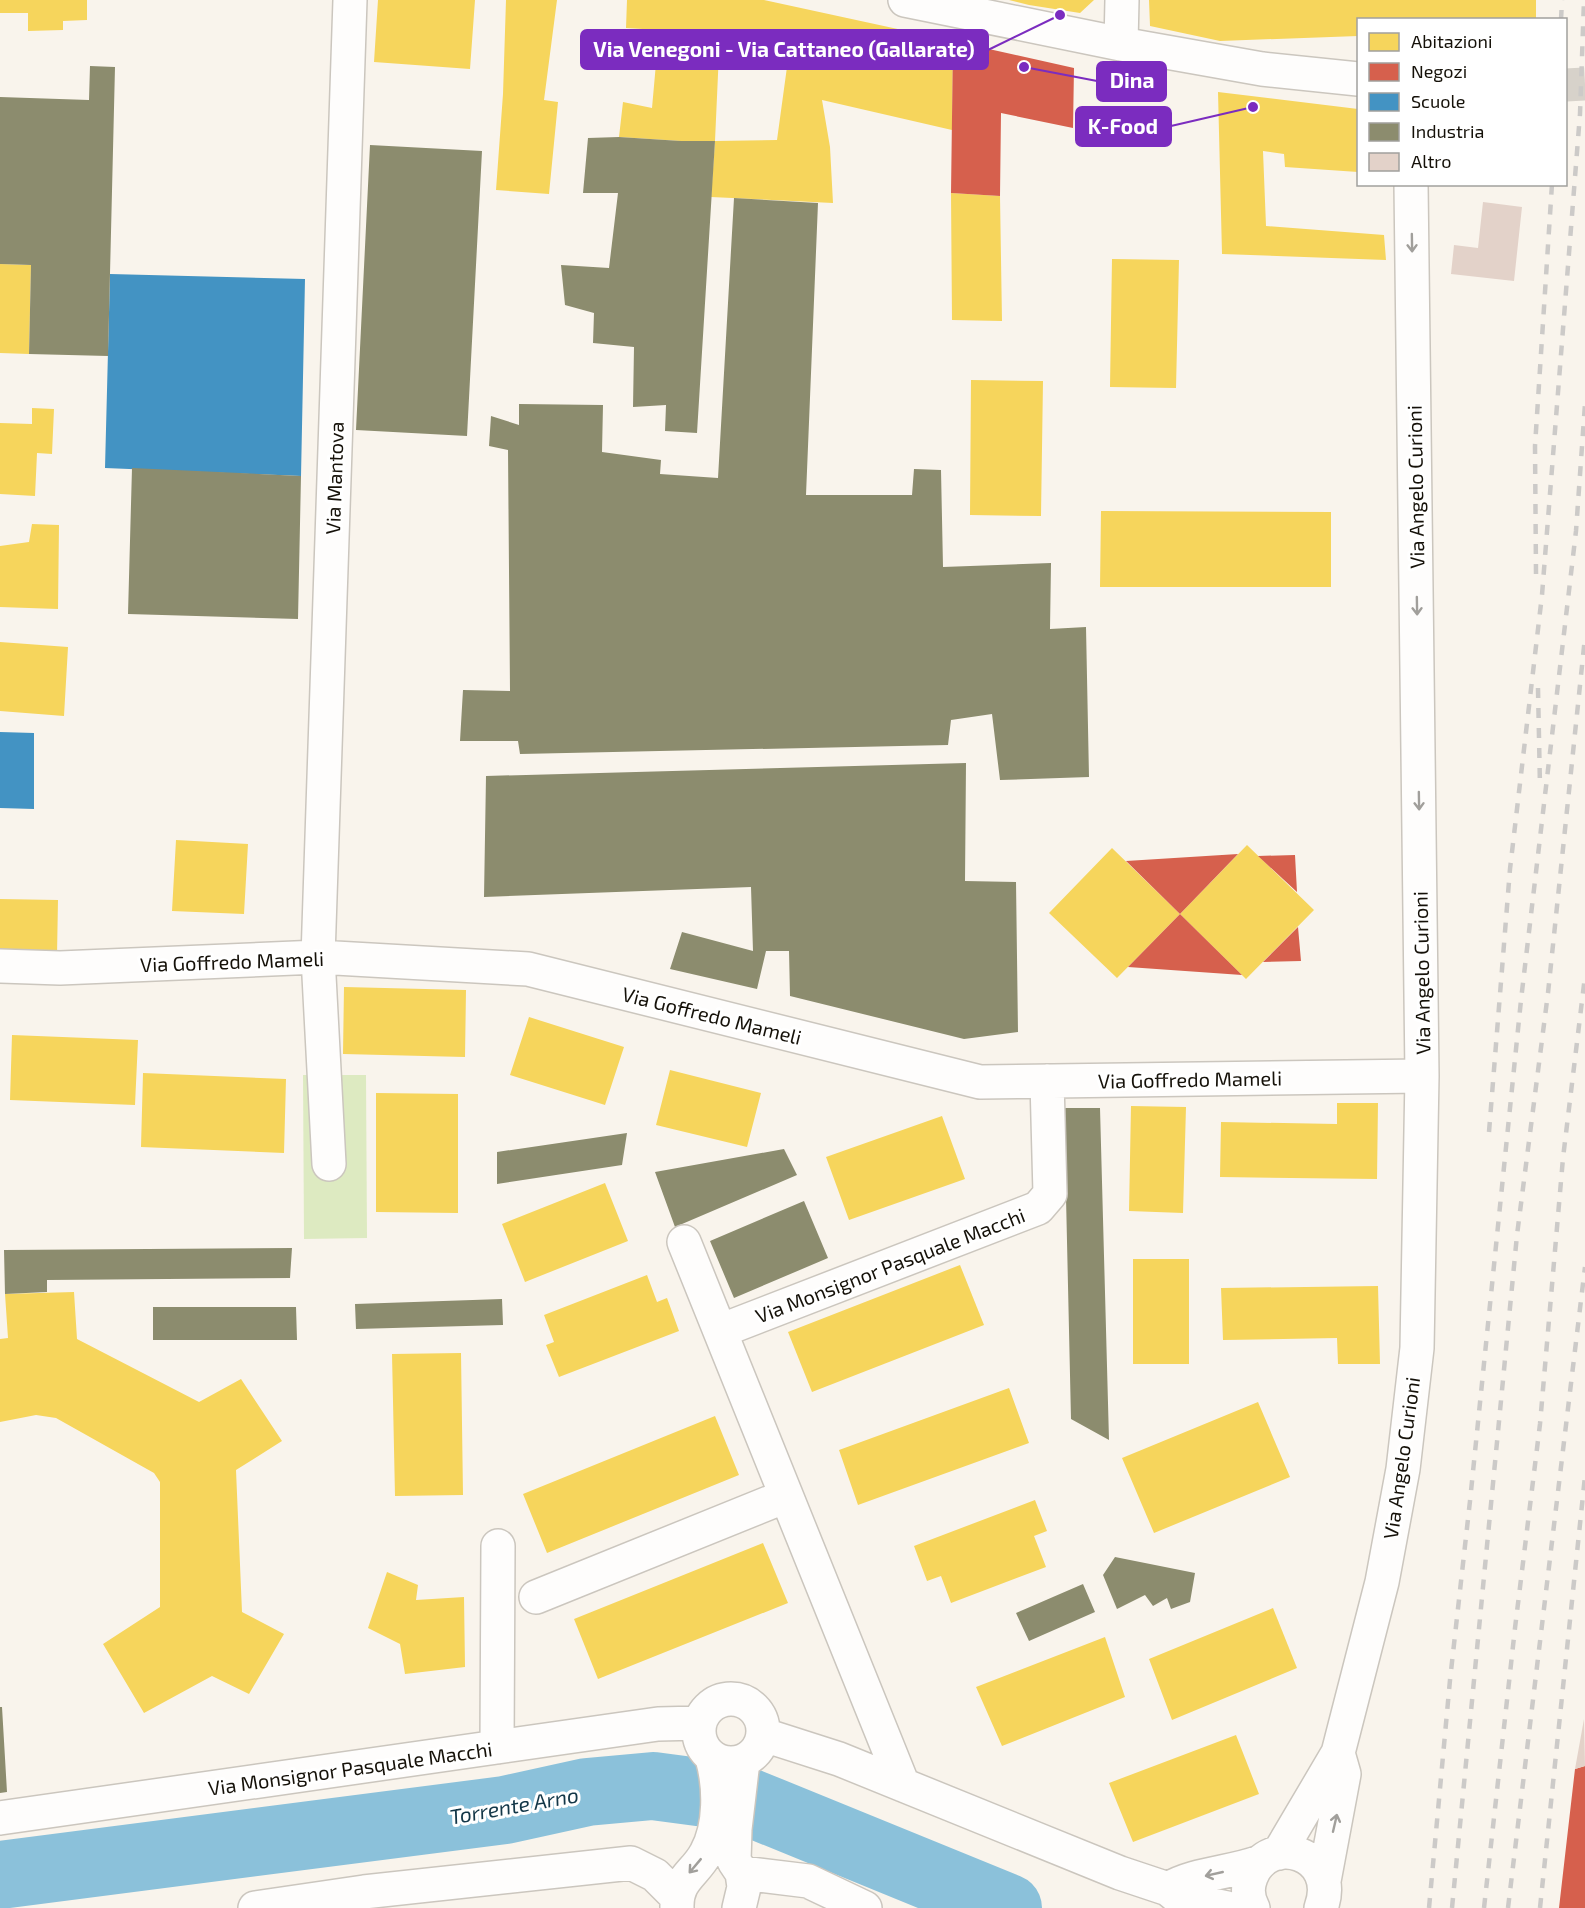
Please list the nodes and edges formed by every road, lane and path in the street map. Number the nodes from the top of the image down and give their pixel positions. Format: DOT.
graph roads {
  1 [pos="350,0"];
  2 [pos="905,0"];
  3 [pos="1122,0"];
  4 [pos="1121,44"];
  5 [pos="1357,79"];
  6 [pos="1411,186"];
  7 [pos="318,957"];
  8 [pos="0,966"];
  9 [pos="1422,1076"];
  10 [pos="1047,1081"];
  11 [pos="329,1164"];
  12 [pos="684,1242"];
  13 [pos="720,1331"];
  14 [pos="786,1496"];
  15 [pos="498,1546"];
  16 [pos="536,1598"];
  17 [pos="700,1723"];
  18 [pos="764,1735"];
  19 [pos="497,1747"];
  20 [pos="1338,1753"];
  21 [pos="729,1768"];
  22 [pos="903,1785"];
  23 [pos="0,1818"];
  24 [pos="725,1827"];
  25 [pos="1270,1858"];
  26 [pos="742,1873"];
  27 [pos="808,1881"];
  28 [pos="1168,1888"];
  29 [pos="1326,1898"];
  30 [pos="365,1900"];
  31 [pos="677,1902"];
  32 [pos="740,1907"];
  33 [pos="255,1908"];
  34 [pos="865,1908"];
  35 [pos="1227,1908"];
  36 [pos="1253,1908"];
  1 -- 7 [label="street, Via Mantova"];
  2 -- 4 [label="street"];
  3 -- 4 [label="street"];
  4 -- 5 [label="street"];
  6 -- 9 [label="street, Via Angelo Curioni, one-way"];
  7 -- 8 [label="street, Via Goffredo Mameli"];
  7 -- 10 [label="street, Via Goffredo Mameli"];
  7 -- 11 [label="street, Via Mantova"];
  9 -- 10 [label="street, Via Goffredo Mameli"];
  9 -- 20 [label="street, Via Angelo Curioni"];
  10 -- 13 [label="street, Via Monsignor Pasquale Macchi"];
  12 -- 13 [label="street"];
  13 -- 14 [label="street"];
  14 -- 16 [label="street"];
  14 -- 22 [label="street"];
  15 -- 19 [label="street"];
  17 -- 18 [label="street"];
  17 -- 19 [label="street, Via Monsignor Pasquale Macchi"];
  17 -- 21 [label="street"];
  18 -- 21 [label="street"];
  18 -- 22 [label="street"];
  19 -- 23 [label="street, Via Monsignor Pasquale Macchi"];
  20 -- 25 [label="street, Via Angelo Curioni"];
  29 -- 20 [label="street, Via Angelo Curioni, one-way"];
  21 -- 24 [label="street"];
  22 -- 28 [label="street"];
  24 -- 26 [label="street"];
  24 -- 31 [label="street, one-way"];
  25 -- 28 [label="street, one-way"];
  25 -- 29 [label="street"];
  25 -- 36 [label="street, Via Angelo Curioni"];
  26 -- 27 [label="street"];
  26 -- 32 [label="street"];
  27 -- 32 [label="street"];
  27 -- 34 [label="street"];
  28 -- 35 [label="street"];
  30 -- 31 [label="street"];
  30 -- 33 [label="street"];
}
